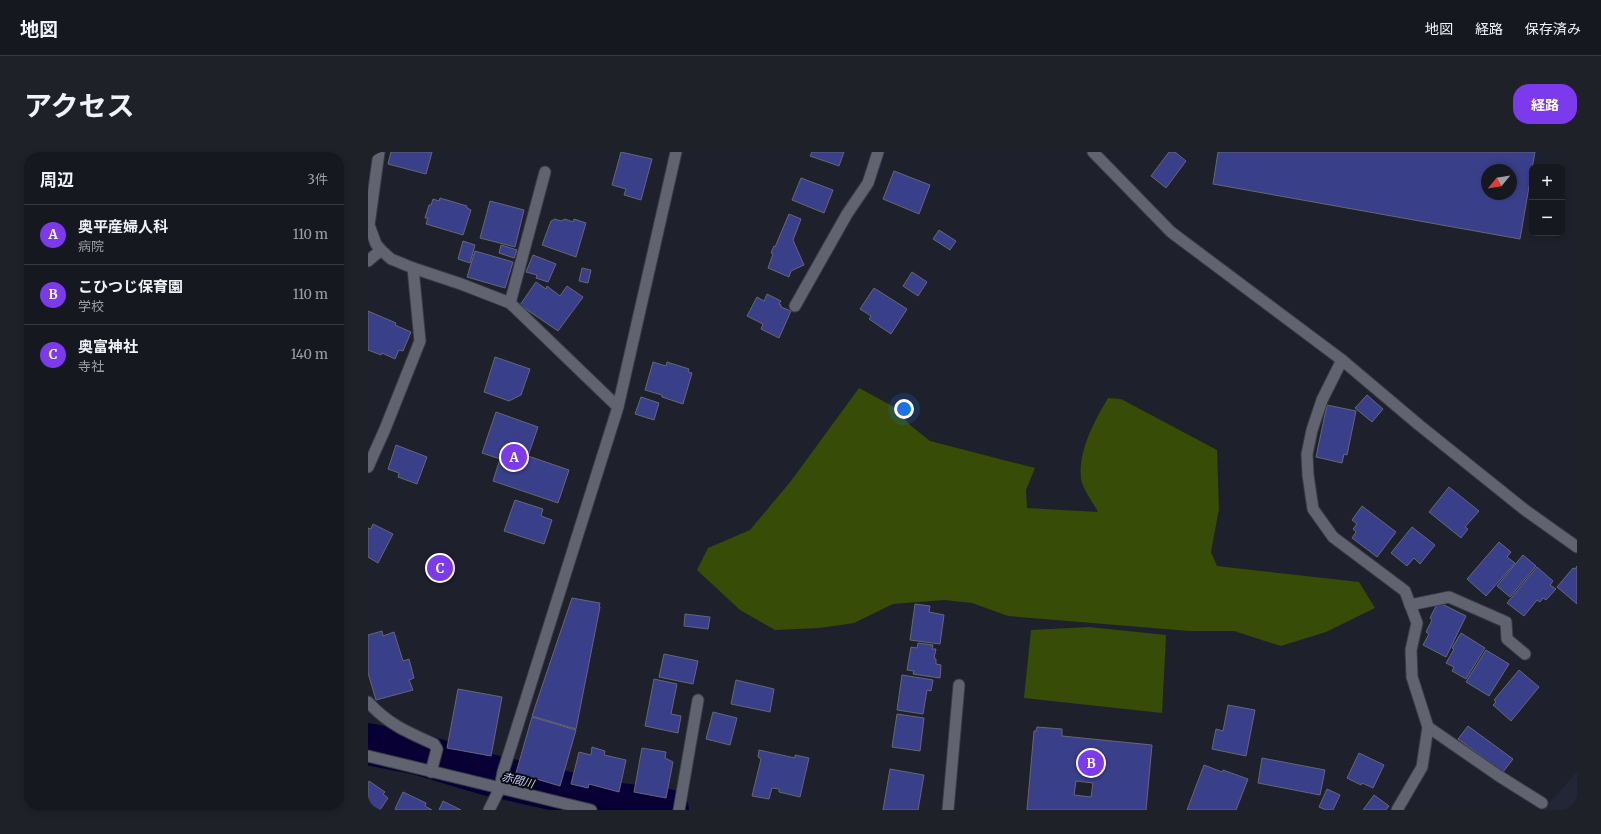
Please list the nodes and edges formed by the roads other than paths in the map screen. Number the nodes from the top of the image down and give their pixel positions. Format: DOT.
graph roads {
  1 [pos="379,152"];
  2 [pos="676,152"];
  3 [pos="878,152"];
  4 [pos="1093,152"];
  5 [pos="545,172"];
  6 [pos="381,250"];
  7 [pos="368,261"];
  8 [pos="413,268"];
  9 [pos="510,303"];
  10 [pos="796,306"];
  11 [pos="1342,360"];
  12 [pos="618,407"];
  13 [pos="368,467"];
  14 [pos="1577,547"];
  15 [pos="1410,605"];
  16 [pos="1525,654"];
  17 [pos="959,685"];
  18 [pos="698,700"];
  19 [pos="368,702"];
  20 [pos="1428,727"];
  21 [pos="368,756"];
  22 [pos="431,772"];
  23 [pos="501,780"];
  24 [pos="1542,802"];
  25 [pos="680,805"];
  26 [pos="489,810"];
  27 [pos="591,810"];
  28 [pos="948,810"];
  29 [pos="1397,810"];
  1 -- 6 [label="street"];
  2 -- 12 [label="street"];
  3 -- 10 [label="street"];
  4 -- 11 [label="street"];
  5 -- 9 [label="street"];
  6 -- 7 [label="street"];
  6 -- 8 [label="street"];
  8 -- 9 [label="street"];
  8 -- 13 [label="street"];
  9 -- 12 [label="street"];
  11 -- 14 [label="street"];
  11 -- 15 [label="street"];
  12 -- 23 [label="street"];
  15 -- 16 [label="street"];
  15 -- 20 [label="street"];
  17 -- 28 [label="street"];
  18 -- 25 [label="street"];
  19 -- 22 [label="street"];
  20 -- 24 [label="street"];
  20 -- 29 [label="street"];
  21 -- 22 [label="street"];
  22 -- 23 [label="street"];
  23 -- 26 [label="street"];
  23 -- 27 [label="street"];
}
